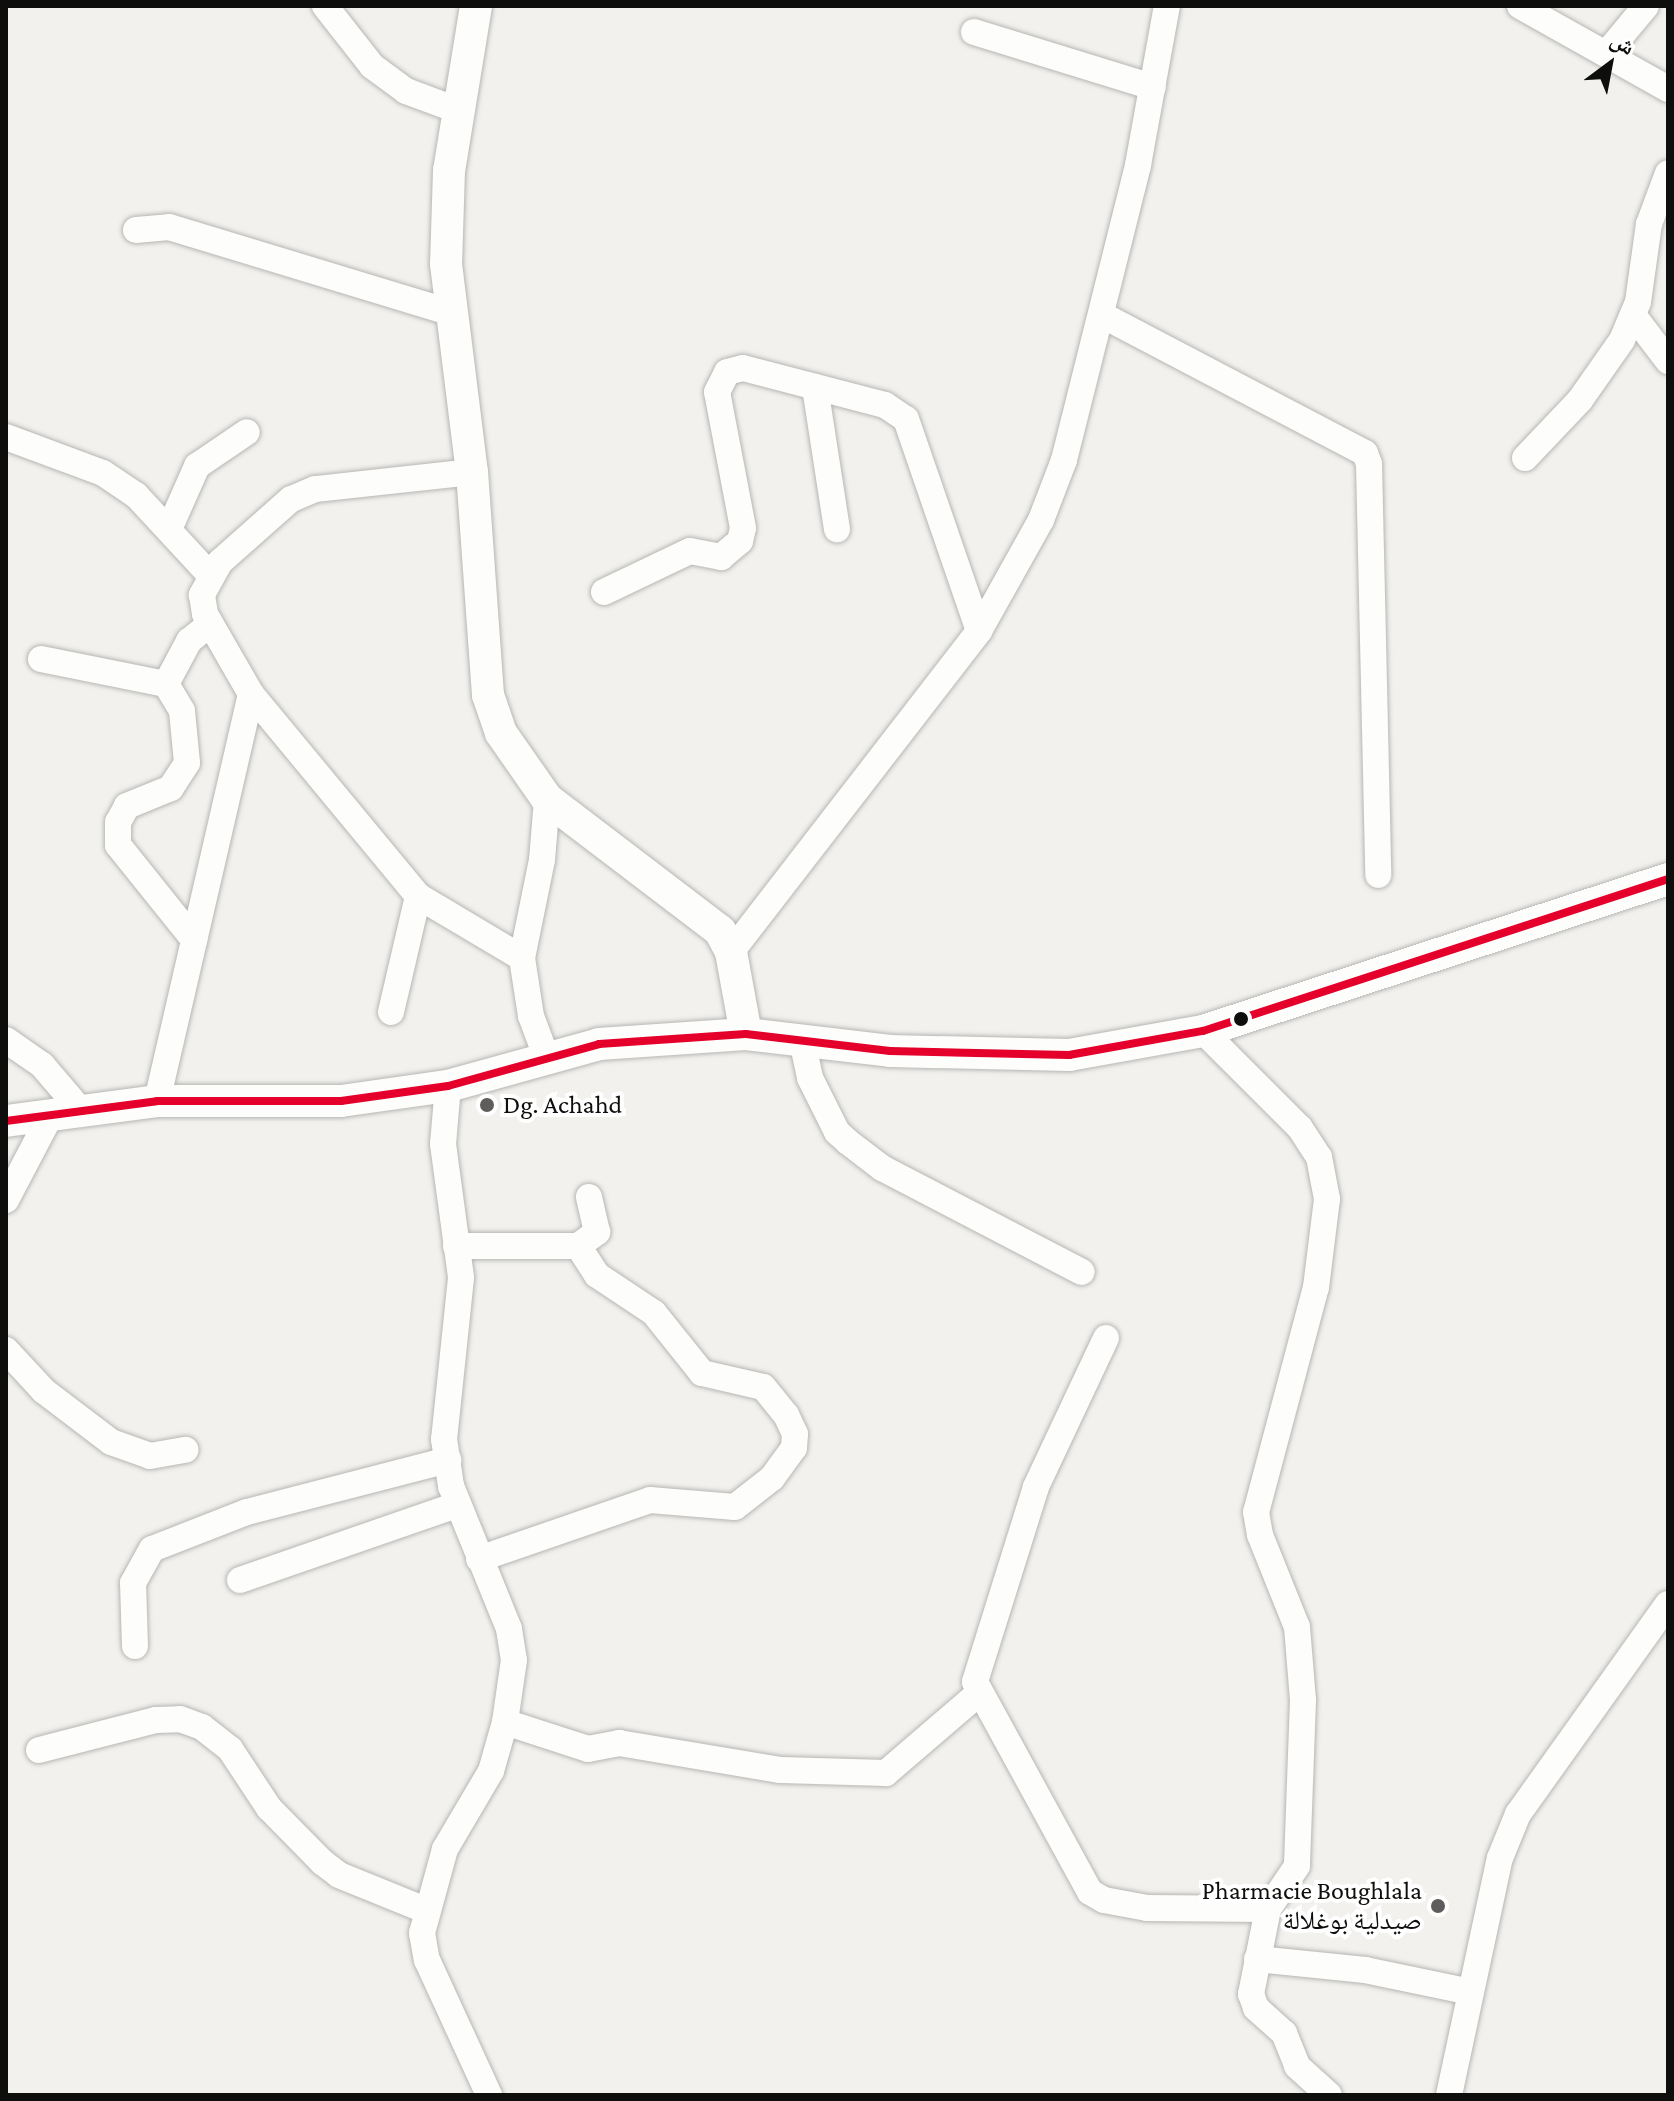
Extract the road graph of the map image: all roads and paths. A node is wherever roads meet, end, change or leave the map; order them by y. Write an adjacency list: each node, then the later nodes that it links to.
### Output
1 (325, 6): 10 (street)
2 (476, 6): 10 (street)
3 (1167, 6): 8 (street)
4 (1520, 6): 7 (street)
5 (1646, 6): 7 (street)
6 (974, 32): 8 (street)
7 (1606, 54): 9 (street)
8 (1153, 87): 14 (street)
9 (1668, 89)
10 (457, 110): 13 (street)
11 (1668, 173): 15 (street)
12 (136, 230): 13 (street)
13 (452, 313): 21 (street)
14 (1102, 315): 27 (street); 32 (street)
15 (1633, 315): 16 (street); 20 (street)
16 (1668, 361)
17 (815, 387): 23 (street); 25 (street); 27 (street)
18 (247, 432): 22 (street)
19 (6, 437): 22 (street)
20 (1525, 458)
21 (472, 472): 24 (street); 31 (street)
22 (170, 527): 24 (street)
23 (837, 529)
24 (211, 576): 26 (street)
25 (604, 592)
26 (210, 624): 29 (street); 30 (street)
27 (979, 631): 36 (street)
28 (41, 659): 29 (street)
29 (166, 684): 35 (street)
30 (251, 694): 34 (street); 35 (street)
31 (547, 799): 36 (street); 37 (street)
32 (1378, 875)
33 (1668, 879): 39 (street)
34 (418, 896): 37 (street); 38 (street)
35 (194, 940): 45 (street)
36 (731, 952): 40 (street)
37 (522, 958): 43 (street)
38 (391, 1012)
39 (1203, 1031): 42 (street); 66 (street)
40 (746, 1034): 42 (street); 43 (street)
41 (6, 1040): 46 (street)
42 (802, 1040): 53 (street)
43 (546, 1056): 44 (street)
44 (448, 1086): 45 (street); 51 (street)
45 (157, 1101): 46 (street)
46 (83, 1113): 47 (street)
47 (49, 1118): 48 (street); 50 (street)
48 (6, 1121)
49 (589, 1197): 52 (street)
50 (6, 1200)
51 (456, 1246): 52 (street); 57 (street)
52 (578, 1246): 59 (street)
53 (1082, 1272)
54 (1106, 1338): 63 (street)
55 (6, 1350): 56 (street)
56 (185, 1450)
57 (448, 1460): 58 (street); 62 (street)
58 (457, 1505): 59 (street); 60 (street)
59 (479, 1559): 64 (street)
60 (240, 1580)
61 (1668, 1604): 69 (street)
62 (135, 1646)
63 (979, 1693): 64 (street); 66 (street)
64 (505, 1722): 67 (street)
65 (39, 1750): 67 (street)
66 (1268, 1909): 68 (street)
67 (425, 1910): 70 (street)
68 (1257, 1959): 69 (street); 71 (street)
69 (1471, 1992): 72 (street)
70 (489, 2095)
71 (1329, 2095)
72 (1449, 2095)

